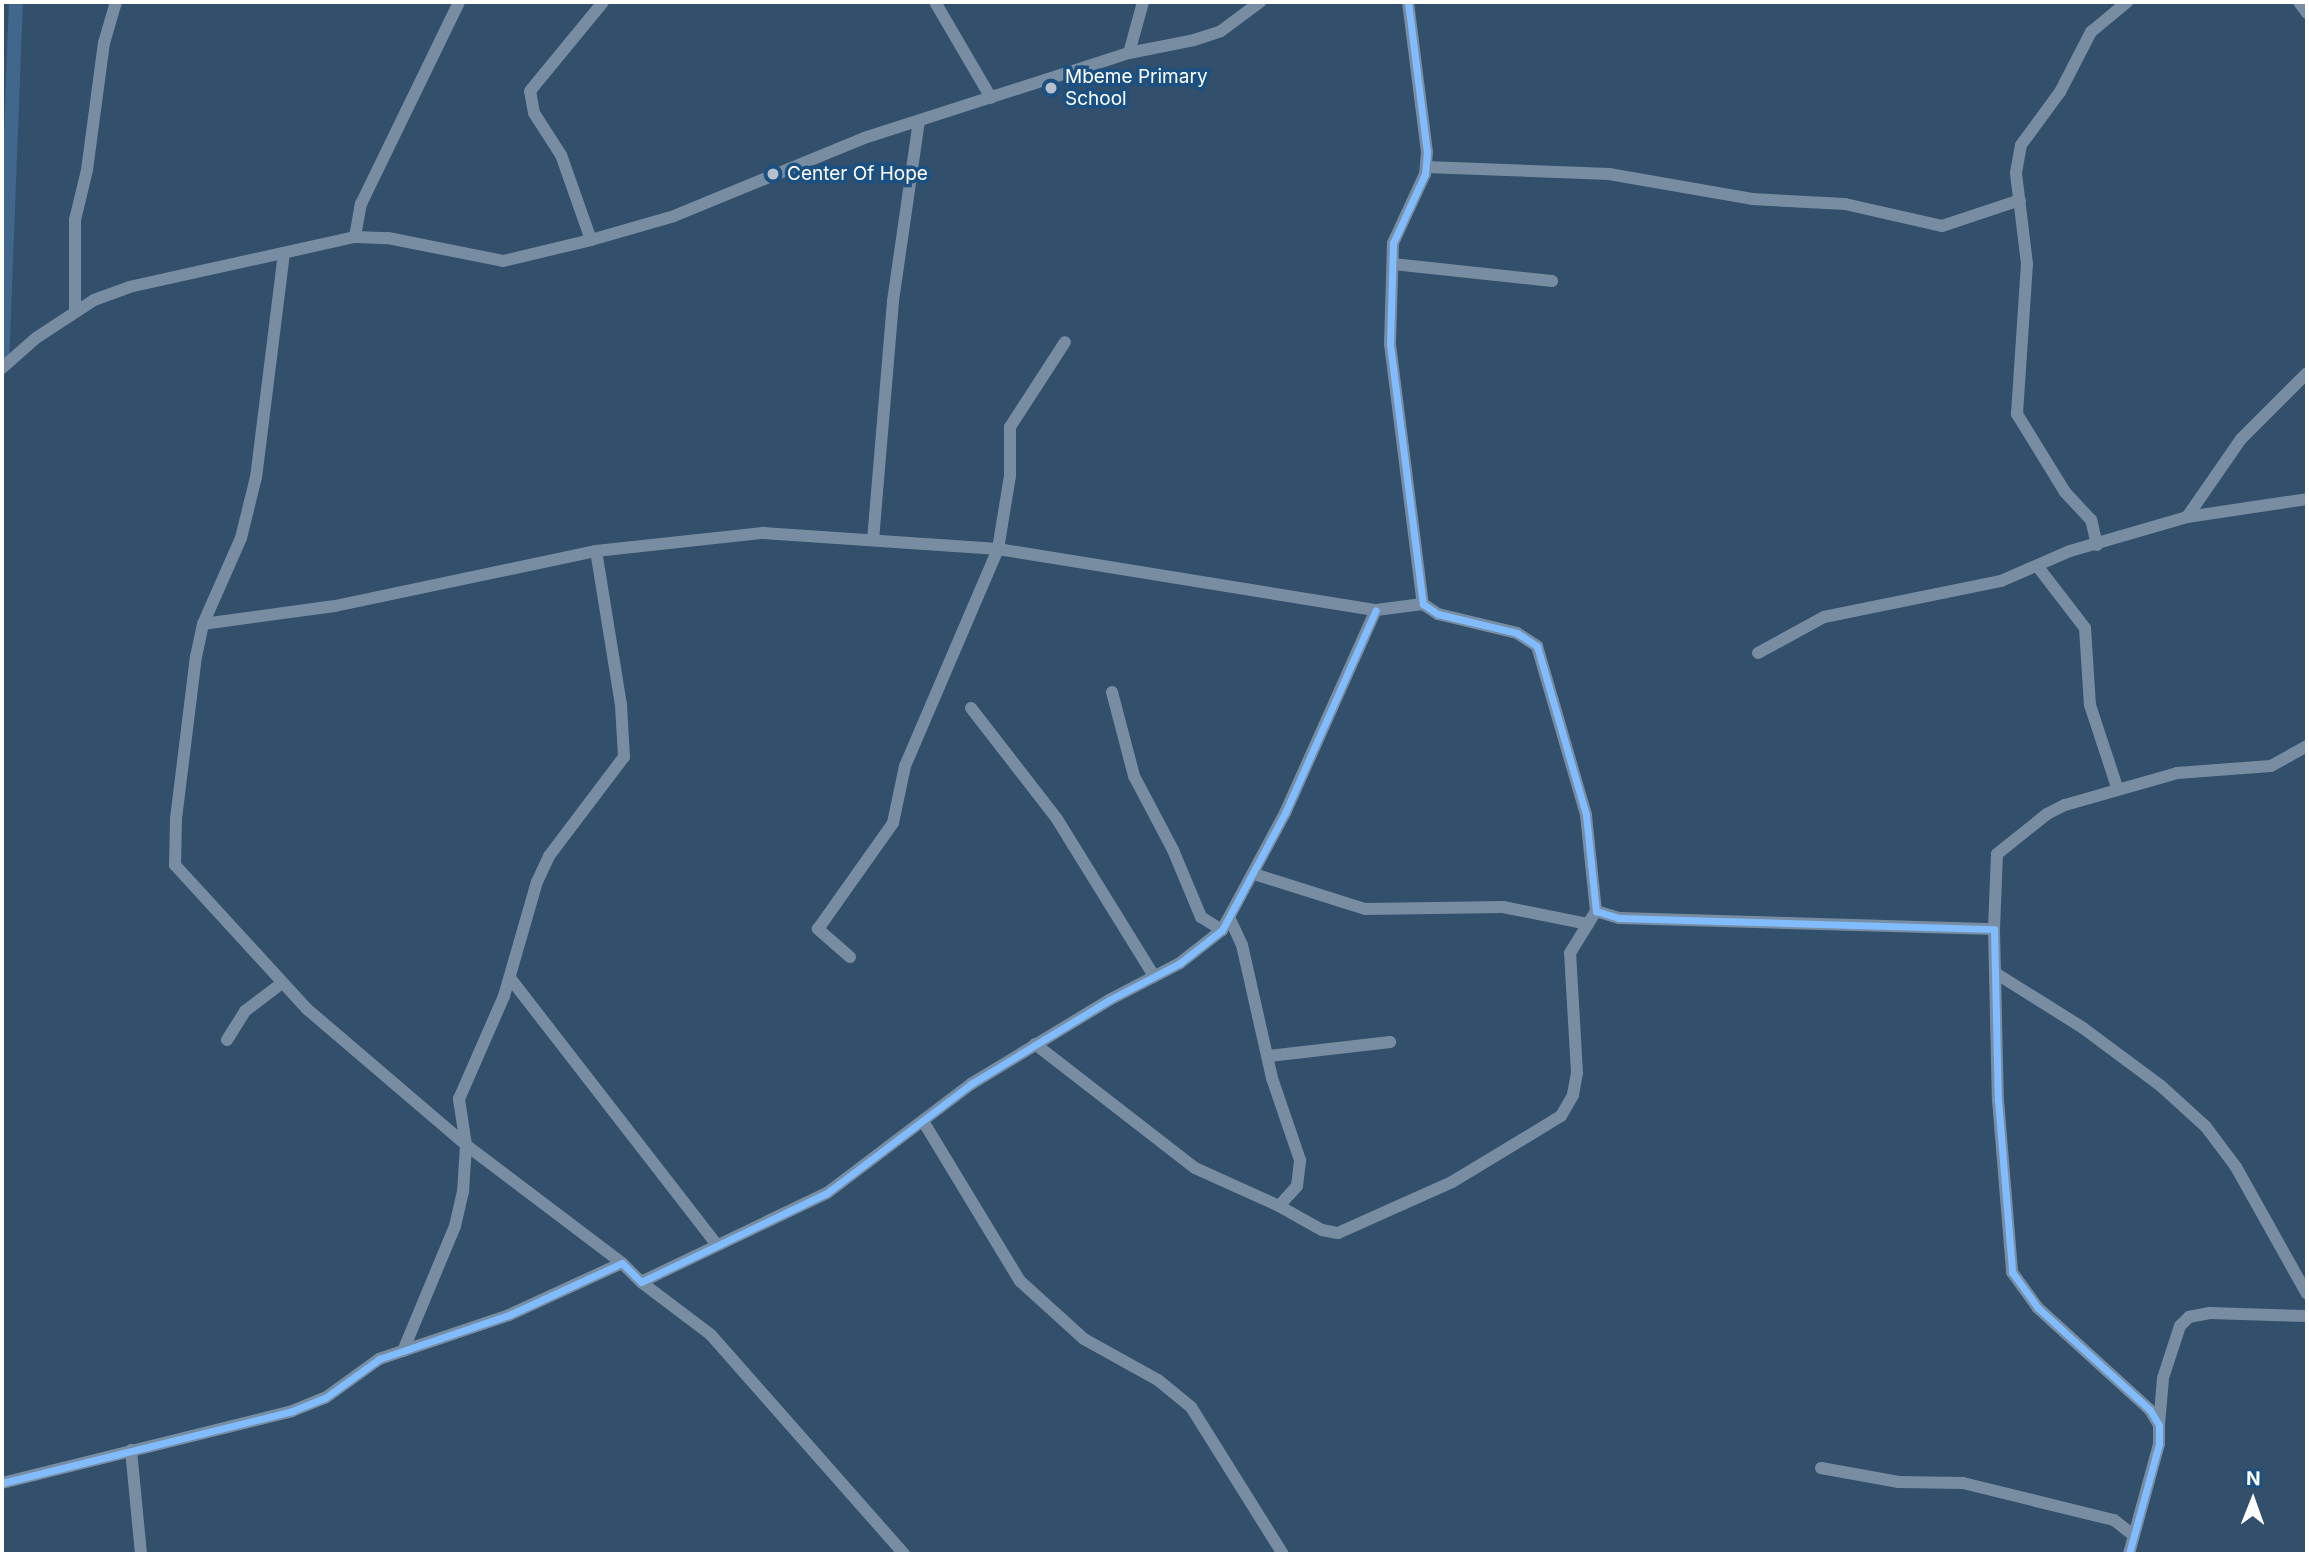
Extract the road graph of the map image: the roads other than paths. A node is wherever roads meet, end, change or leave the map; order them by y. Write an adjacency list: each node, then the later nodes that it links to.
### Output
1 (116, 2): 21 (street)
2 (459, 2): 16 (street)
3 (603, 2): 17 (street)
4 (935, 2): 12 (street)
5 (1143, 2): 11 (street)
6 (1260, 2): 11 (street)
7 (1408, 2): 14 (street)
8 (2127, 2): 15 (street)
9 (2299, 2): 10 (street)
10 (2307, 13)
11 (1129, 53): 12 (street)
12 (991, 98): 13 (street)
13 (919, 121): 17 (street); 27 (street)
14 (1426, 167): 15 (street); 19 (street)
15 (2020, 200): 28 (street)
16 (355, 237): 17 (street); 18 (street)
17 (591, 240)
18 (284, 253): 21 (street); 34 (street)
19 (1393, 264): 20 (street); 32 (street)
20 (1552, 281)
21 (75, 312): 23 (street)
22 (1065, 342): 29 (street)
23 (3, 367)
24 (2307, 373): 26 (street)
25 (2307, 499): 26 (street)
26 (2187, 517): 28 (street)
27 (873, 540): 29 (street); 30 (street)
28 (2096, 545): 31 (street)
29 (998, 549): 33 (street); 46 (street)
30 (596, 551): 34 (street); 49 (street)
31 (2038, 567): 35 (street); 39 (street)
32 (1423, 604): 33 (street); 41 (street)
33 (1376, 610): 40 (street)
34 (203, 624): 50 (street)
35 (1758, 653)
36 (1112, 692): 45 (street)
37 (971, 708): 48 (street)
38 (2307, 746): 39 (street)
39 (2118, 790): 44 (street)
40 (1254, 874): 42 (street); 43 (street)
41 (1596, 911): 43 (street); 44 (street)
42 (1230, 919): 45 (street); 54 (street)
43 (1588, 924): 57 (street)
44 (1994, 929): 47 (street)
45 (1222, 930): 48 (street)
46 (850, 957)
47 (1997, 974): 61 (street); 64 (street)
48 (1154, 976): 53 (street)
49 (510, 978): 56 (street); 58 (street)
50 (282, 983): 51 (street); 56 (street)
51 (227, 1040)
52 (1390, 1042): 54 (street)
53 (1035, 1044): 55 (street); 57 (street)
54 (1269, 1056): 57 (street)
55 (923, 1121): 58 (street); 71 (street)
56 (467, 1145): 59 (street); 63 (street)
57 (1279, 1206)
58 (718, 1245): 60 (street)
59 (622, 1263): 60 (street); 63 (street)
60 (641, 1282): 70 (street)
61 (2307, 1294)
62 (2307, 1316): 64 (street)
63 (403, 1351): 65 (street)
64 (2159, 1425): 68 (street)
65 (131, 1450): 67 (street); 69 (street)
66 (1821, 1468): 68 (street)
67 (2, 1483)
68 (2132, 1534): 72 (street)
69 (141, 1554)
70 (904, 1554)
71 (1283, 1554)
72 (2129, 1554)

